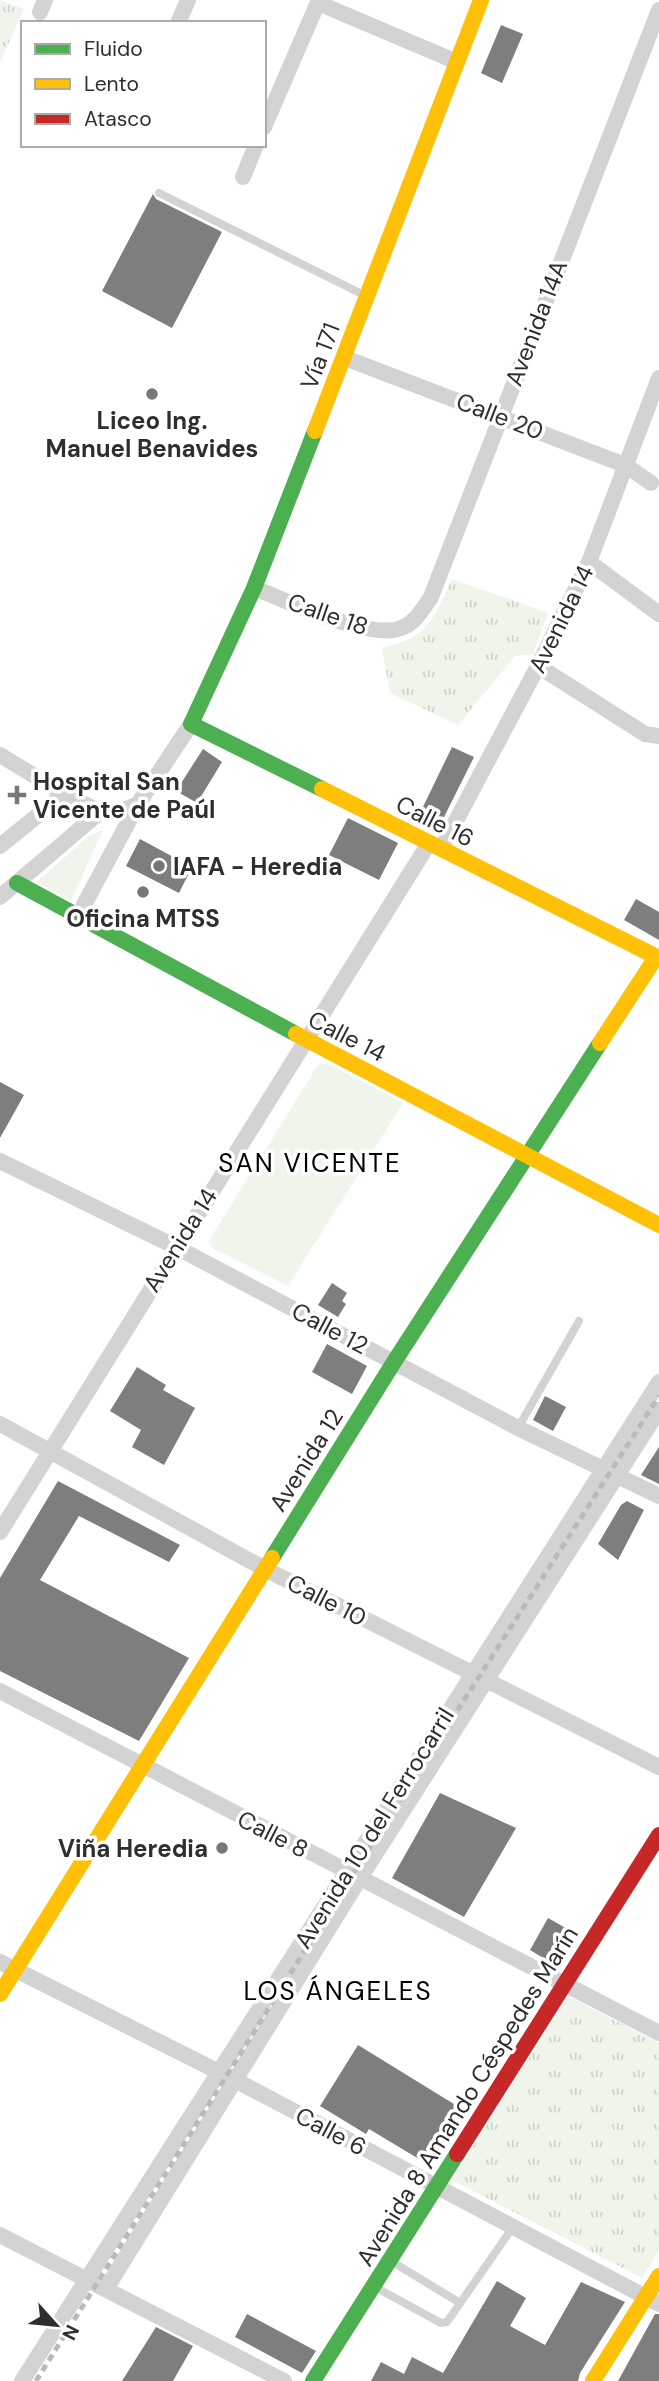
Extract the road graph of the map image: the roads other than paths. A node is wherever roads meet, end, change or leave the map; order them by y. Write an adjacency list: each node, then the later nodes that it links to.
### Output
1 (188, 0): 5 (street)
2 (481, 0): 6 (street, Vía 171)
3 (318, 1): 6 (street); 7 (street)
4 (659, 10): 14 (street, Avenida 14A)
5 (179, 21)
6 (457, 62): 11 (street, Vía 171)
7 (266, 122)
8 (255, 147): 9 (street)
9 (243, 177)
10 (159, 193): 11 (lane)
11 (367, 297): 12 (street, Vía 171)
12 (345, 358): 14 (street, Calle 20); 18 (street, Vía 171)
13 (659, 378): 15 (street, Avenida 14)
14 (500, 416): 15 (street, Calle 20); 20 (street, Avenida 14A)
15 (625, 465): 16 (street, Calle 20); 17 (street, Avenida 14)
16 (651, 483)
17 (589, 562): 19 (street); 21 (street, Avenida 14)
18 (254, 588): 20 (street, Calle 18); 22 (street, Vía 171)
19 (659, 614)
20 (402, 628)
21 (538, 666): 23 (street); 29 (street, Avenida 14)
22 (191, 724): 26 (street); 29 (street, Calle 16)
23 (658, 736)
24 (0, 755): 25 (street)
25 (64, 794): 27 (street); 28 (street)
26 (138, 804): 27 (street); 32 (street)
27 (100, 813): 30 (street)
28 (0, 846)
29 (435, 846): 33 (street, Calle 16); 34 (street, Avenida 14)
30 (17, 883): 31 (street); 32 (street, Calle 14)
31 (0, 898)
32 (78, 916): 34 (street, Calle 14)
33 (658, 957): 35 (street, Avenida 12)
34 (306, 1040): 35 (street, Calle 14); 38 (street, Avenida 14)
35 (528, 1154): 37 (street, Calle 14); 40 (street, Avenida 12)
36 (0, 1161): 38 (street, Calle 12)
37 (659, 1225)
38 (176, 1247): 40 (street, Calle 12); 45 (street, Avenida 14)
39 (579, 1321): 44 (lane)
40 (394, 1362): 44 (street, Calle 12); 49 (street, Avenida 12)
41 (659, 1382): 46 (street, Avenida 10 del Ferrocarril)
42 (659, 1410): 46 (street, Avenida 10 del Ferrocarril)
43 (0, 1424): 45 (street, Calle 10)
44 (518, 1428): 46 (street, Calle 12)
45 (50, 1453): 48 (street, Avenida 14); 49 (street, Calle 10)
46 (611, 1472): 47 (street, Calle 12); 50 (street, Avenida 10 del Ferrocarril)
47 (659, 1496)
48 (0, 1532)
49 (265, 1569): 50 (street, Calle 10); 52 (street, Avenida 12)
50 (480, 1676): 53 (street, Calle 10); 55 (street, Avenida 10 del Ferrocarril)
51 (0, 1691): 52 (street, Calle 8)
52 (143, 1766): 55 (street, Calle 8); 57 (street, Avenida 12)
53 (659, 1767)
54 (659, 1835): 58 (street, Avenida 8 Amando Céspedes Marín)
55 (353, 1875): 58 (street, Calle 8); 61 (street, Avenida 10 del Ferrocarril); 62 (street, Avenida 10 del Ferrocarril)
56 (0, 1962): 57 (street, Calle 6)
57 (15, 1970): 59 (street, Avenida 12); 61 (street, Calle 6)
58 (564, 1984): 60 (street, Calle 8); 63 (street, Avenida 8 Amando Céspedes Marín)
59 (0, 1994)
60 (659, 2033)
61 (219, 2072): 62 (street, Calle 6); 68 (street, Avenida 10 del Ferrocarril)
62 (235, 2080): 63 (street, Calle 6); 70 (street, Avenida 10 del Ferrocarril)
63 (436, 2187): 64 (street, Calle 6); 66 (street, Avenida 8 Amando Céspedes Marín)
64 (513, 2228): 71 (street, Calle 6); 72 (lane)
65 (0, 2235): 68 (street)
66 (390, 2261): 69 (street, Avenida 8 Amando Céspedes Marín); 72 (lane)
67 (659, 2276): 71 (street)
68 (88, 2280): 70 (street); 73 (street, Avenida 10 del Ferrocarril)
69 (373, 2287): 72 (lane); 75 (street, Avenida 8 Amando Céspedes Marín)
70 (106, 2289): 74 (street)
71 (652, 2301): 76 (street)
72 (460, 2303)
73 (22, 2381)
74 (284, 2381)
75 (313, 2381)
76 (593, 2381)

